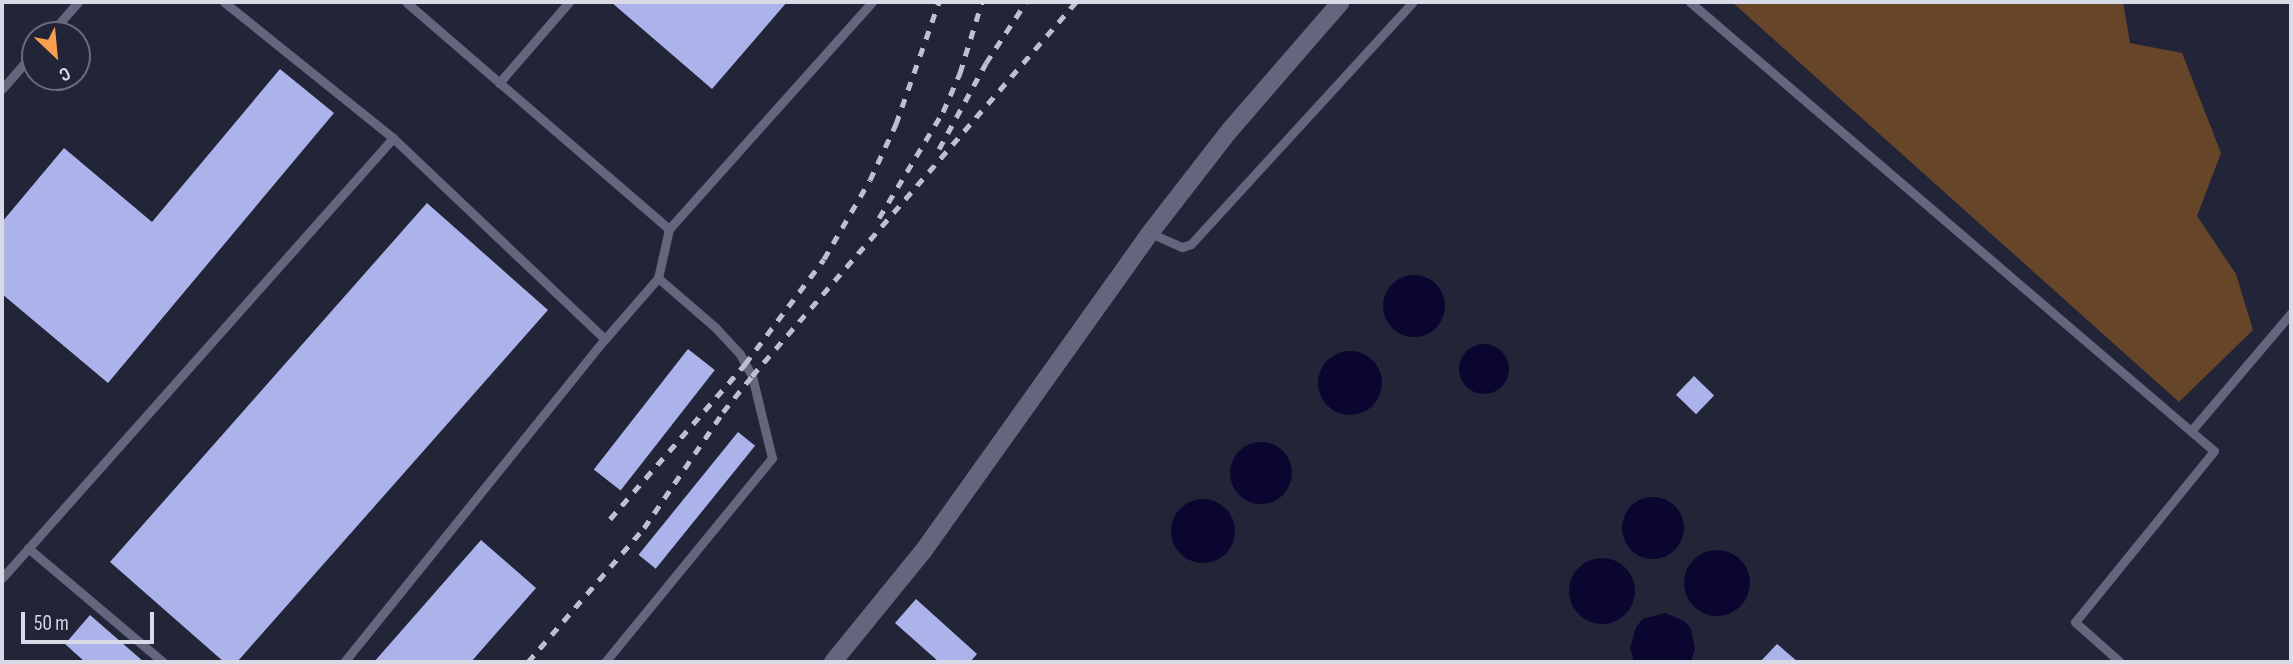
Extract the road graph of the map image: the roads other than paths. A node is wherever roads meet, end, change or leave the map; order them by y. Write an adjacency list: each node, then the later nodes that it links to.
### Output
1 (78, 2): 9 (lane)
2 (223, 2): 13 (lane)
3 (406, 2): 11 (lane)
4 (569, 2): 11 (lane)
5 (872, 2): 14 (lane)
6 (1341, 2): 15 (street)
7 (1413, 2): 15 (lane)
8 (1690, 2): 19 (lane)
9 (61, 21)
10 (21, 67): 12 (lane)
11 (499, 83): 14 (lane)
12 (2, 89)
13 (393, 138): 18 (lane); 20 (lane)
14 (669, 229): 16 (lane)
15 (1150, 233): 25 (street)
16 (658, 278): 18 (lane); 24 (lane)
17 (2291, 313): 19 (lane)
18 (605, 339): 23 (lane)
19 (2191, 431): 26 (lane)
20 (28, 548): 21 (lane); 22 (lane)
21 (2, 578)
22 (163, 662)
23 (344, 662)
24 (605, 662)
25 (833, 662)
26 (2120, 662)

